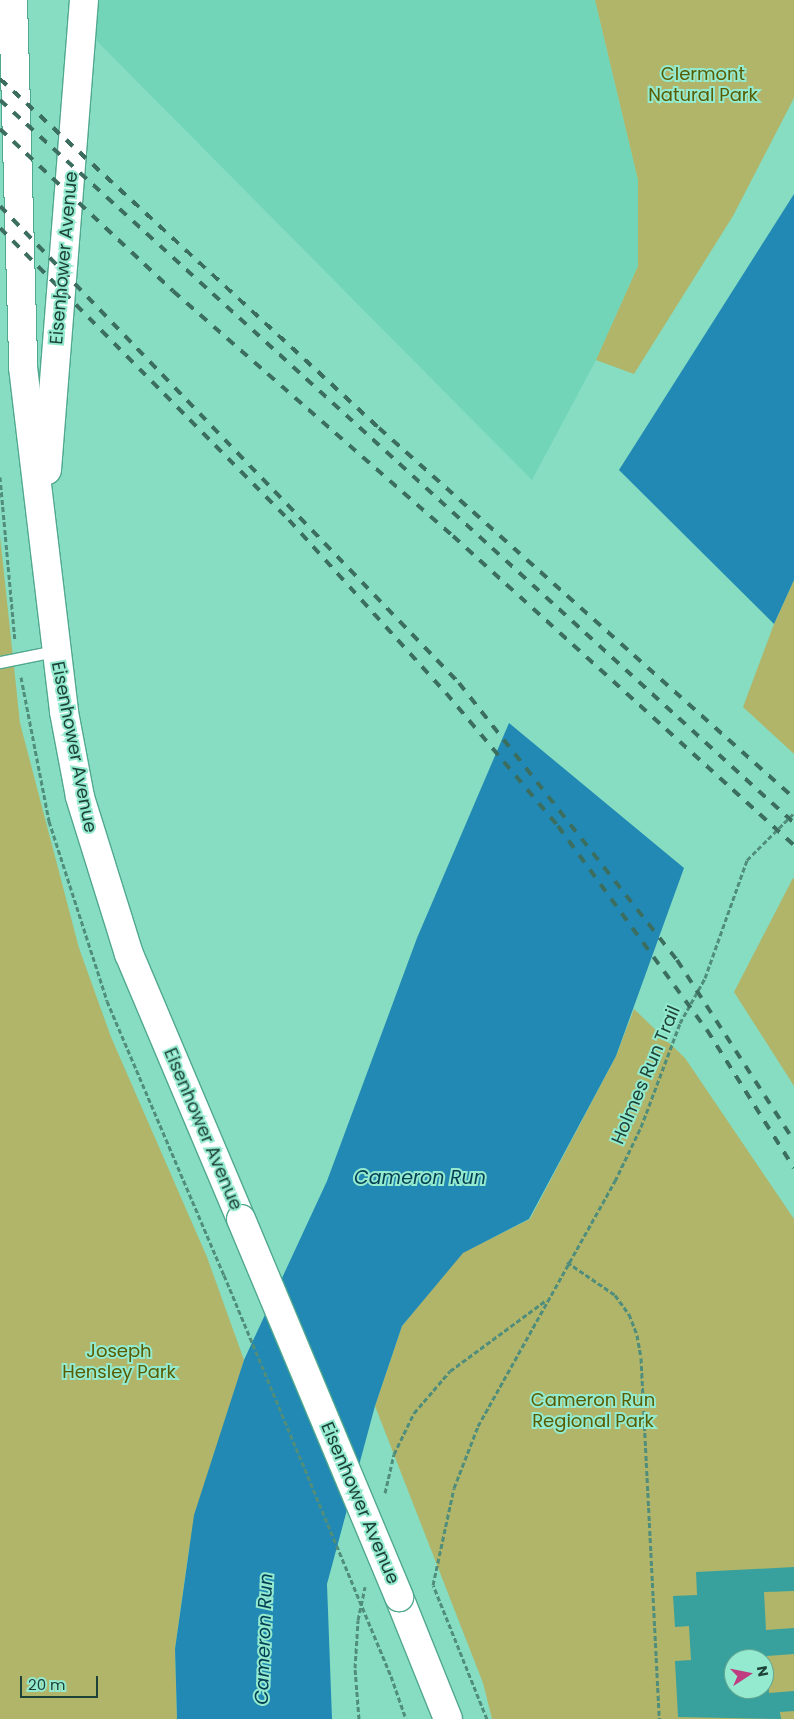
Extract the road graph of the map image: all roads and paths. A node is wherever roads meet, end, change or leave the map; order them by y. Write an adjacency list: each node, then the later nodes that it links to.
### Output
1 (13, 0): 3 (main road, Eisenhower Avenue)
2 (84, 0): 3 (main road, Eisenhower Avenue)
3 (41, 516): 4 (main road, Eisenhower Avenue)
4 (55, 651): 5 (lane); 14 (main road, Eisenhower Avenue, bridge)
5 (0, 662)
6 (794, 813): 7 (path, Holmes Run Trail)
7 (567, 1262): 9 (path, Holmes Run Trail); 16 (path)
8 (224, 1275): 13 (path, bridge)
9 (548, 1299): 10 (path); 15 (path, Holmes Run Trail)
10 (383, 1503)
11 (367, 1581): 12 (path)
12 (359, 1719)
13 (406, 1719)
14 (448, 1719)
15 (486, 1719)
16 (659, 1719)

